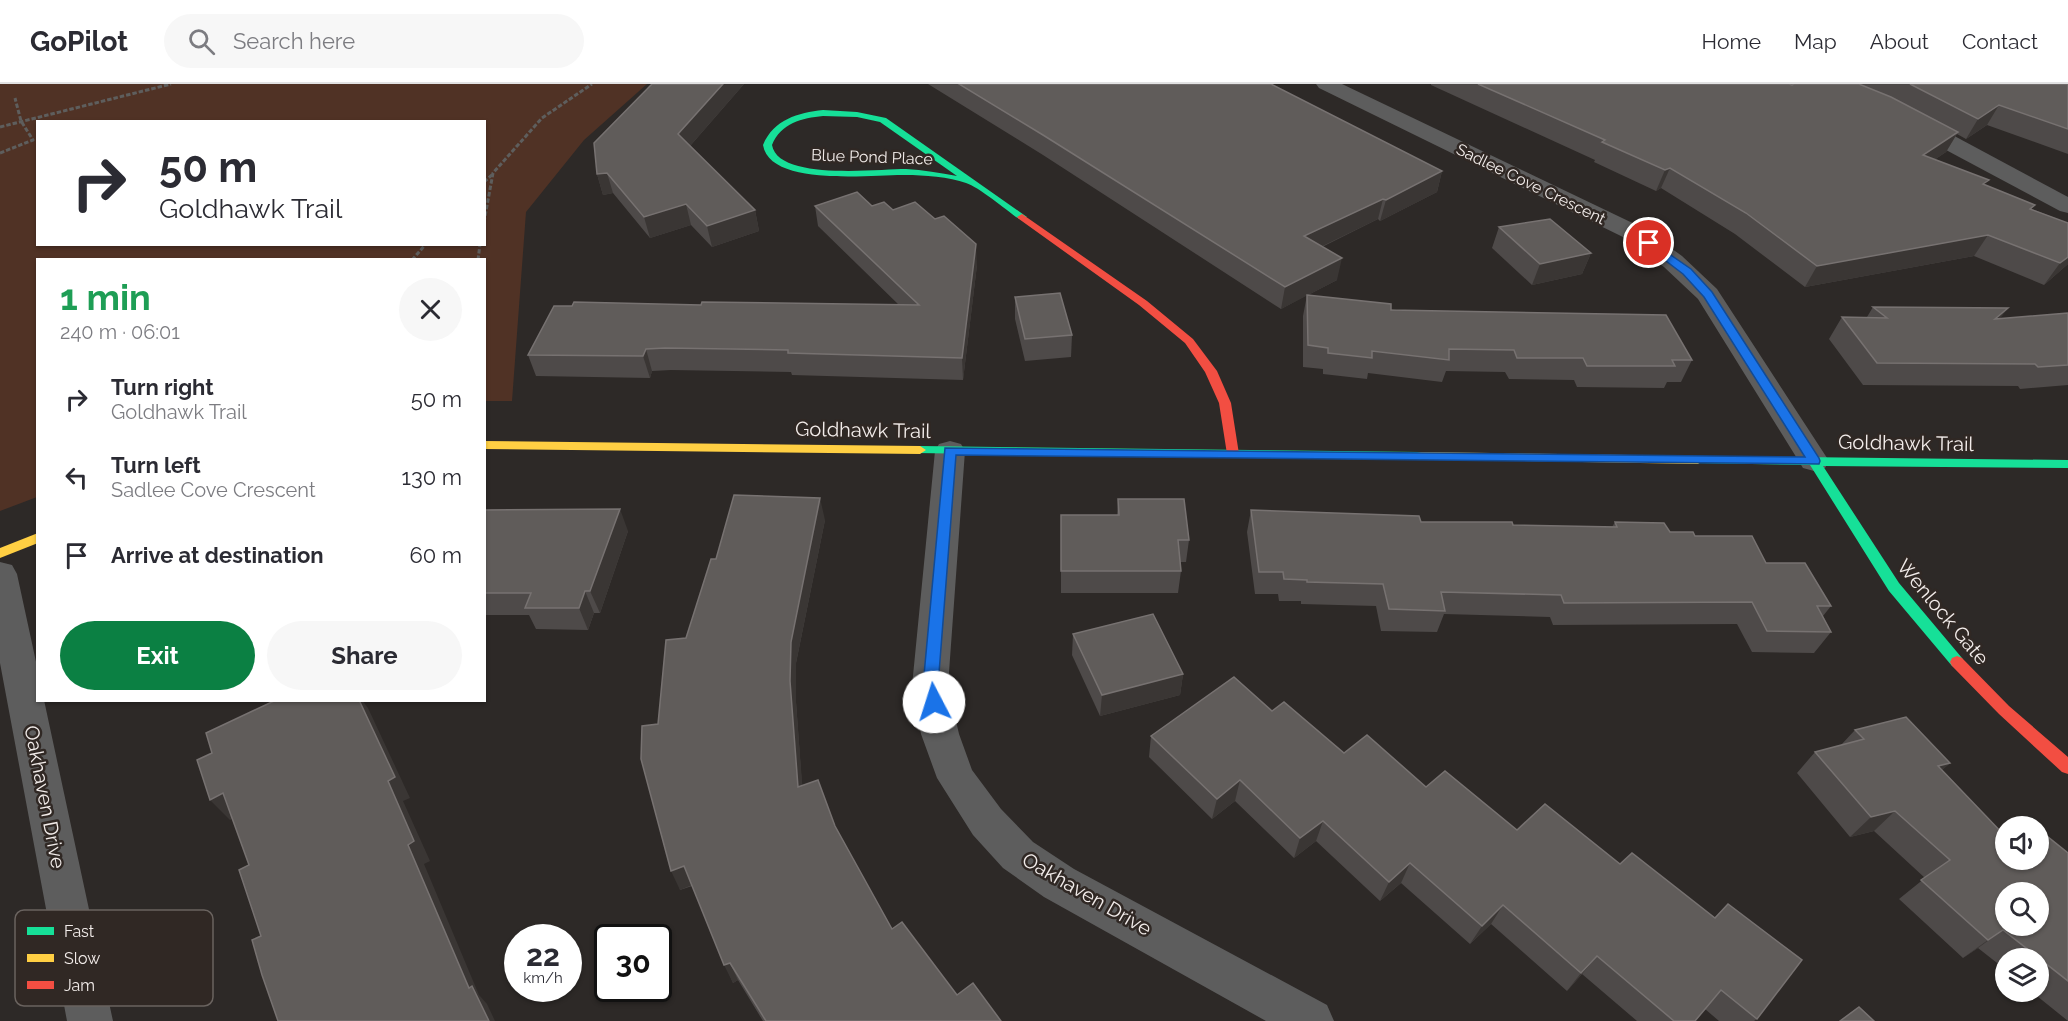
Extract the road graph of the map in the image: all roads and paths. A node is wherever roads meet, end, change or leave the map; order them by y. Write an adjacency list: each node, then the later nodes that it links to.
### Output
1 (171, 84): 6 (path)
2 (592, 84): 9 (path)
3 (1326, 84): 19 (street, Sadlee Cove Crescent)
4 (15, 98): 6 (path)
5 (1889, 110): 12 (street)
6 (21, 122): 7 (path); 8 (path)
7 (0, 127)
8 (0, 153)
9 (493, 173): 10 (path); 13 (path)
10 (486, 180)
11 (968, 180): 11 (street, Blue Pond Place); 18 (street, Blue Pond Place)
12 (2068, 206)
13 (486, 211)
14 (424, 246): 15 (path)
15 (414, 258)
16 (486, 445): 17 (street, Goldhawk Trail)
17 (950, 451): 18 (street, Goldhawk Trail); 28 (street, Oakhaven Drive)
18 (1233, 454): 19 (street, Goldhawk Trail)
19 (1814, 461): 20 (street, Goldhawk Trail); 24 (street, Wenlock Gate)
20 (2068, 464)
21 (36, 539): 22 (street)
22 (0, 553)
23 (0, 574): 25 (street, Oakhaven Drive)
24 (2068, 767)
25 (68, 910)
26 (87, 1006): 27 (street, Oakhaven Drive)
27 (90, 1021)
28 (1311, 1021)

